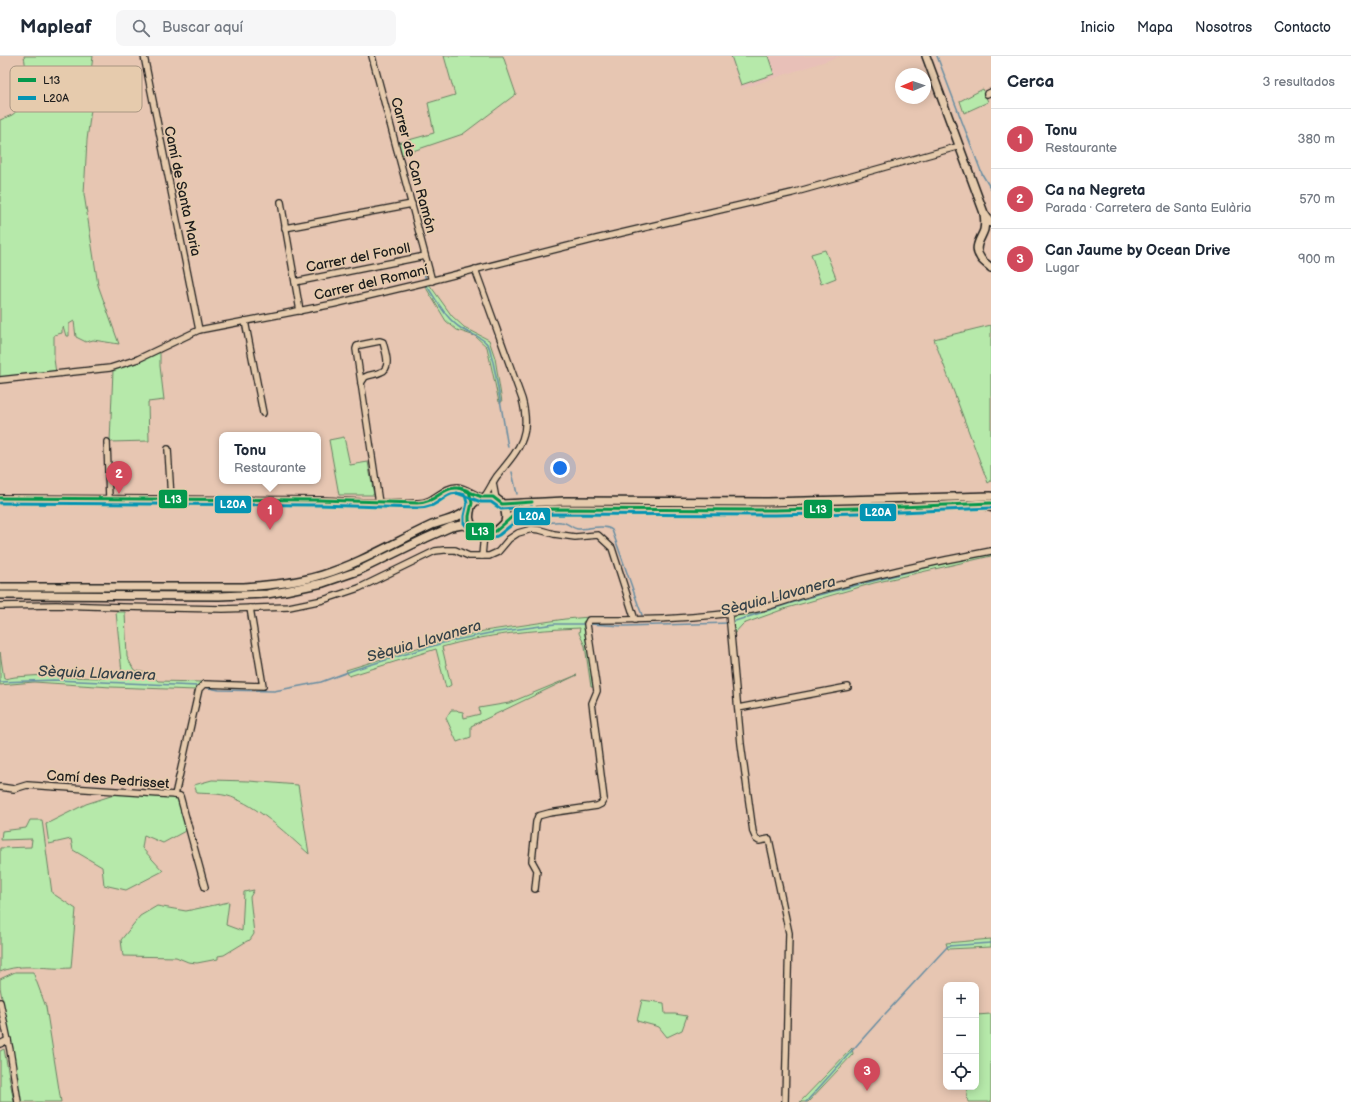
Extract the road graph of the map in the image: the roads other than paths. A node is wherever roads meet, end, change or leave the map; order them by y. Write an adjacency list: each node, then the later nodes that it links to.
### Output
1 (144, 56): 19 (street, Camí de Santa Maria)
2 (372, 56): 6 (street, Carrer de Can Ramón)
3 (926, 56): 4 (main road)
4 (960, 146): 7 (main road); 14 (street, Carrer del Romaní)
5 (281, 202): 9 (street)
6 (412, 204): 9 (street); 12 (street, Carrer de Can Ramón)
7 (984, 213): 8 (main road); 11 (main road)
8 (991, 223)
9 (285, 228): 16 (street)
10 (991, 230): 11 (main road)
11 (982, 235): 13 (main road)
12 (425, 256): 15 (street, Carrer de Can Ramón); 16 (street, Carrer del Fonoll)
13 (990, 266)
14 (475, 269): 15 (street, Carrer del Romaní); 25 (street)
15 (432, 281): 17 (street, Carrer del Romaní)
16 (295, 282): 17 (street)
17 (300, 311): 18 (street, Carrer del Romaní)
18 (245, 321): 19 (street, Carrer del Romaní); 22 (street)
19 (200, 330): 20 (street, Carrer del Romaní)
20 (0, 380)
21 (361, 383): 21 (street); 36 (street)
22 (263, 413)
23 (108, 442): 31 (street)
24 (168, 449): 32 (street)
25 (493, 483): 29 (street); 33 (street)
26 (991, 490): 34 (main road)
27 (469, 492): 29 (street); 36 (street); 38 (street)
28 (991, 496): 34 (main road)
29 (483, 497): 33 (main road); 38 (main road)
30 (0, 498): 31 (street)
31 (109, 499): 32 (street)
32 (171, 499): 36 (street)
33 (496, 499): 37 (main road)
34 (977, 500): 35 (main road); 37 (main road); 39 (highway); 40 (main road)
35 (991, 502)
36 (379, 503)
37 (502, 504): 40 (main road)
38 (471, 506): 41 (main road); 45 (main road)
39 (991, 507)
40 (505, 522): 42 (main road)
41 (474, 528): 42 (main road); 46 (main road)
42 (484, 534): 44 (street)
43 (991, 551): 49 (street)
44 (482, 556): 48 (street); 50 (street)
45 (0, 587)
46 (0, 595)
47 (0, 606): 48 (street)
48 (250, 608): 54 (street, Camí des Pedrisset)
49 (729, 613): 50 (street); 52 (street)
50 (635, 620): 56 (street)
51 (848, 687): 52 (street)
52 (738, 708): 61 (street)
53 (0, 787): 54 (street, Camí des Pedrisset)
54 (176, 795): 55 (street)
55 (204, 887)
56 (536, 889)
57 (0, 1002): 58 (street)
58 (8, 1040): 59 (street); 60 (street)
59 (0, 1044)
60 (18, 1102)
61 (785, 1102)

